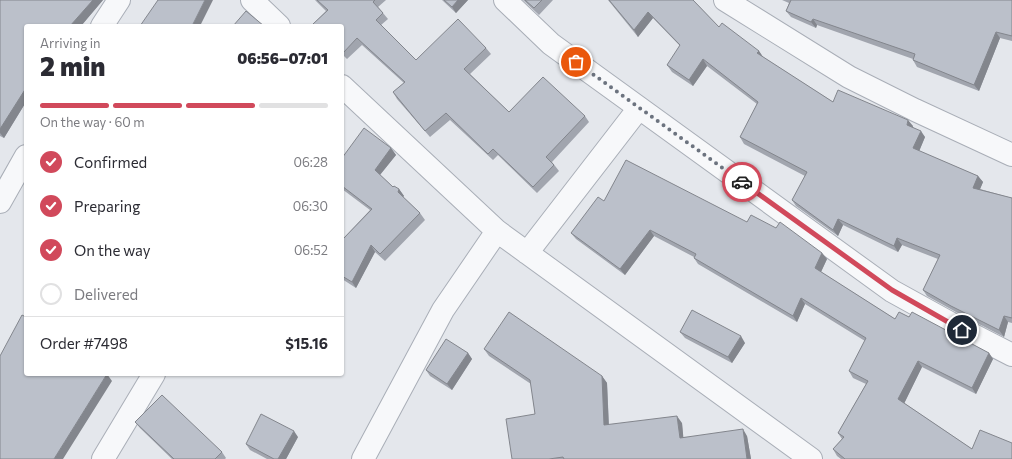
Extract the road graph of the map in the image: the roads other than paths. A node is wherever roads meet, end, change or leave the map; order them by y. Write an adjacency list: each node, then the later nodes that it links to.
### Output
1 (119, 0): 5 (street)
2 (252, 0): 6 (street)
3 (505, 0): 8 (street)
4 (725, 0): 9 (street)
5 (103, 24)
6 (277, 24)
7 (344, 88): 12 (street)
8 (639, 108): 13 (street); 14 (street)
9 (1012, 155)
10 (24, 160): 11 (street)
11 (0, 202)
12 (497, 231): 13 (street); 17 (street)
13 (527, 253): 18 (street)
14 (1012, 355)
15 (153, 376): 16 (street)
16 (103, 459)
17 (363, 459)
18 (811, 459)

